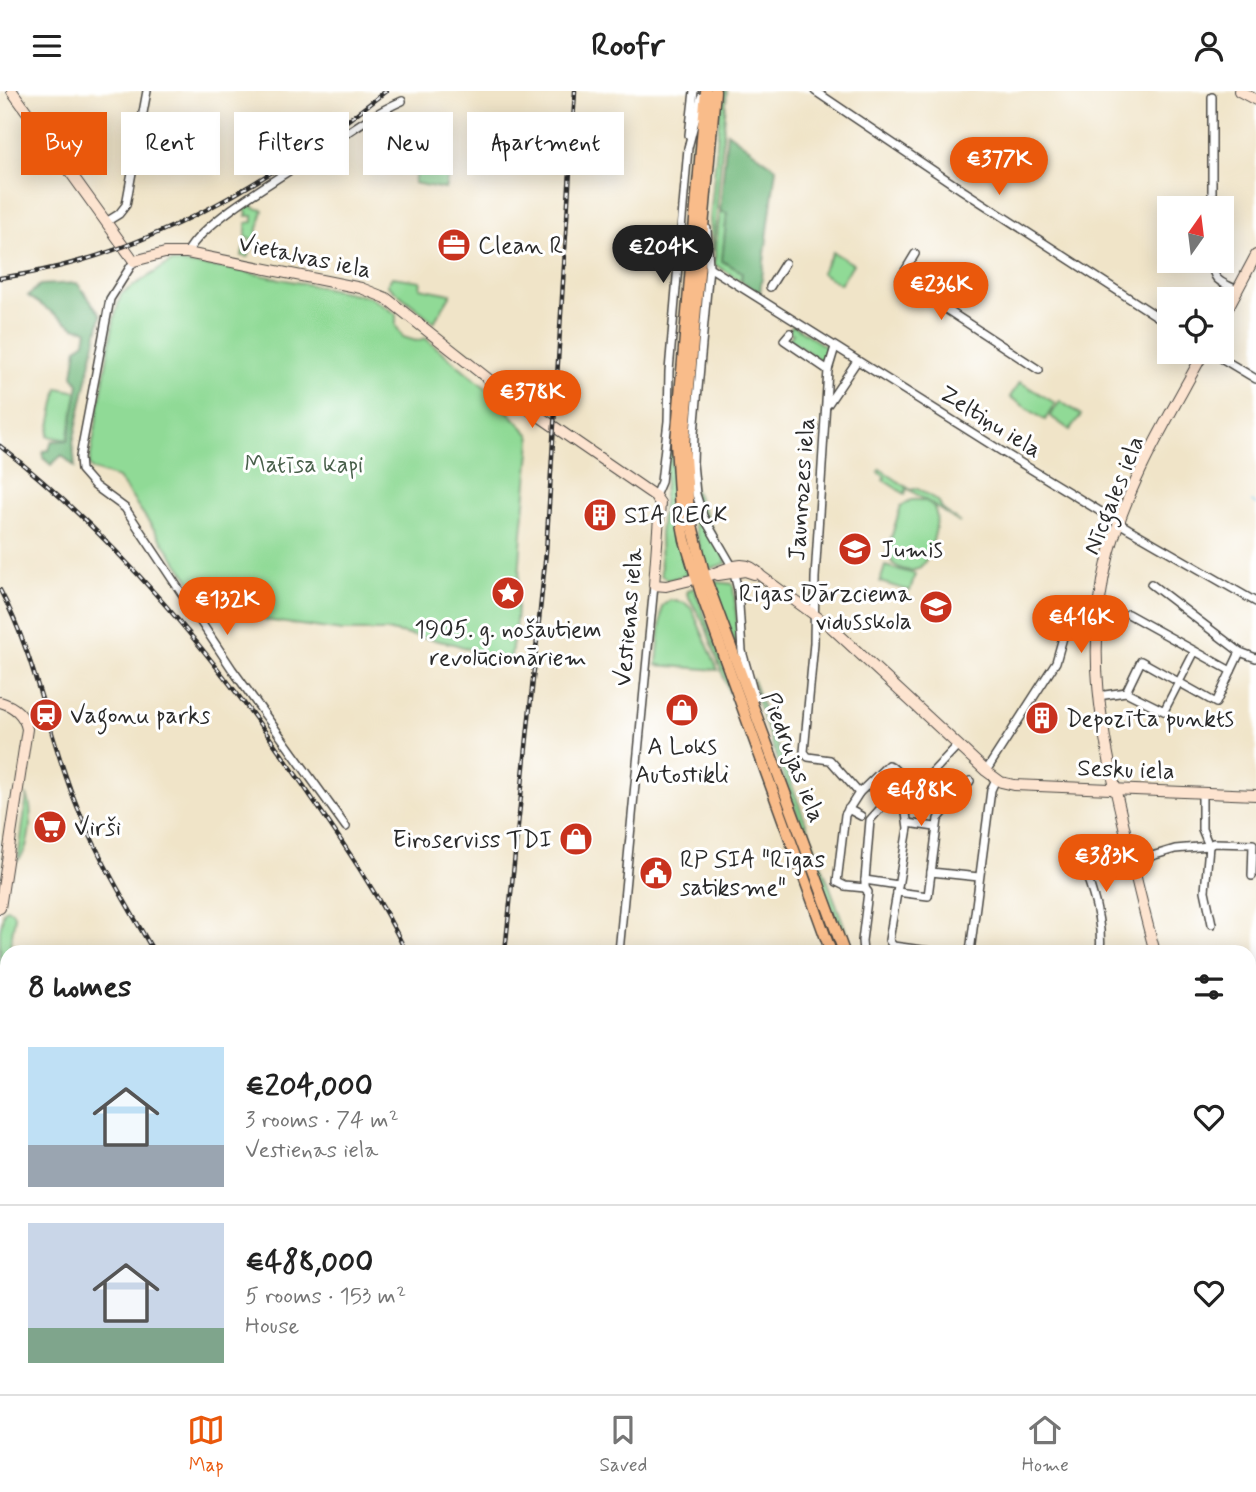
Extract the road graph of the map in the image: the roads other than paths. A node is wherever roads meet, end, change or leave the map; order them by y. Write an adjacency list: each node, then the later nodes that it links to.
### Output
1 (12, 91): 13 (street)
2 (148, 91): 13 (street)
3 (694, 91): 10 (street, Vestienas iela)
4 (815, 91): 25 (street)
5 (1239, 91): 8 (street)
6 (712, 92): 10 (street, Vestienas iela); 12 (main road); 26 (main road, Vestienas iela)
7 (1212, 97): 11 (street)
8 (1256, 100)
9 (402, 101): 14 (street)
10 (688, 148): 22 (street, Vestienas iela)
11 (1212, 196)
12 (705, 202): 19 (street); 39 (main road)
13 (106, 222): 17 (street)
14 (187, 253): 17 (street, Vietalvas iela); 36 (street, Vietalvas iela)
15 (915, 254): 33 (street)
16 (1256, 255): 23 (street)
17 (134, 261): 68 (street)
18 (785, 263): 21 (street)
19 (709, 267): 28 (street, Zeltiņu iela); 38 (street)
20 (1213, 273): 23 (street)
21 (770, 286)
22 (677, 290): 26 (street, Vestienas iela); 36 (street, Vestienas iela)
23 (1237, 290): 24 (street)
24 (1234, 296)
25 (1157, 316)
26 (685, 321): 39 (main road, Vestienas iela)
27 (790, 333): 32 (street)
28 (835, 347): 29 (street, Zeltiņu iela); 32 (street)
29 (857, 361): 35 (street, Jaunrozes iela); 37 (street, Zeltiņu iela)
30 (1198, 364): 37 (street, Nīcgales iela)
31 (1231, 364): 34 (street)
32 (828, 370): 35 (street)
33 (1039, 370)
34 (1256, 379)
35 (826, 406): 45 (street, Jaunrozes iela)
36 (655, 496): 41 (street, Vestienas iela)
37 (1119, 523): 42 (street, Zeltiņu iela); 43 (street, Nīcgales iela)
38 (733, 570): 45 (street); 55 (street)
39 (697, 578): 41 (street); 55 (main road, Piedrujas iela); 81 (main road, Piedrujas iela)
40 (1151, 584): 47 (street)
41 (654, 585): 80 (street, Vestienas iela)
42 (1256, 602)
43 (1098, 611): 52 (street, Nīcgales iela); 56 (street)
44 (1128, 614): 46 (street)
45 (814, 615): 54 (street); 62 (street, Jaunrozes iela)
46 (1195, 651): 49 (street); 50 (street)
47 (1240, 652): 48 (street); 49 (street)
48 (1256, 658)
49 (1231, 671): 50 (street)
50 (1178, 683): 51 (street); 51 (street)
51 (1126, 692): 52 (street)
52 (1098, 696): 60 (street, Nīcgales iela)
53 (0, 702): 78 (street)
54 (958, 745): 56 (street); 63 (street)
55 (769, 749): 82 (main road, Piedrujas iela)
56 (986, 771): 57 (street)
57 (996, 779): 60 (street, Sesku iela); 75 (street)
58 (906, 780): 62 (street); 63 (street); 66 (street)
59 (970, 781): 69 (street)
60 (1115, 789): 61 (street, Sesku iela); 72 (street, Nīcgales iela)
61 (1202, 792): 64 (street, Sesku iela); 71 (street)
62 (859, 793): 65 (street)
63 (920, 793): 67 (street)
64 (1256, 795)
65 (848, 809): 66 (street); 76 (street)
66 (866, 818): 76 (street)
67 (908, 823): 69 (street); 77 (street)
68 (346, 827)
69 (935, 827): 73 (street)
70 (1075, 841): 86 (street)
71 (1209, 846): 72 (street); 74 (street); 79 (street)
72 (1132, 862): 87 (street, Nīcgales iela)
73 (931, 871): 75 (street); 77 (street)
74 (1252, 876)
75 (979, 877): 85 (street)
76 (865, 884): 77 (street); 83 (street)
77 (897, 888): 84 (street)
78 (0, 904)
79 (1212, 924)
80 (620, 945)
81 (828, 945)
82 (841, 945)
83 (862, 945)
84 (891, 945)
85 (971, 945)
86 (1101, 945)
87 (1152, 945)

